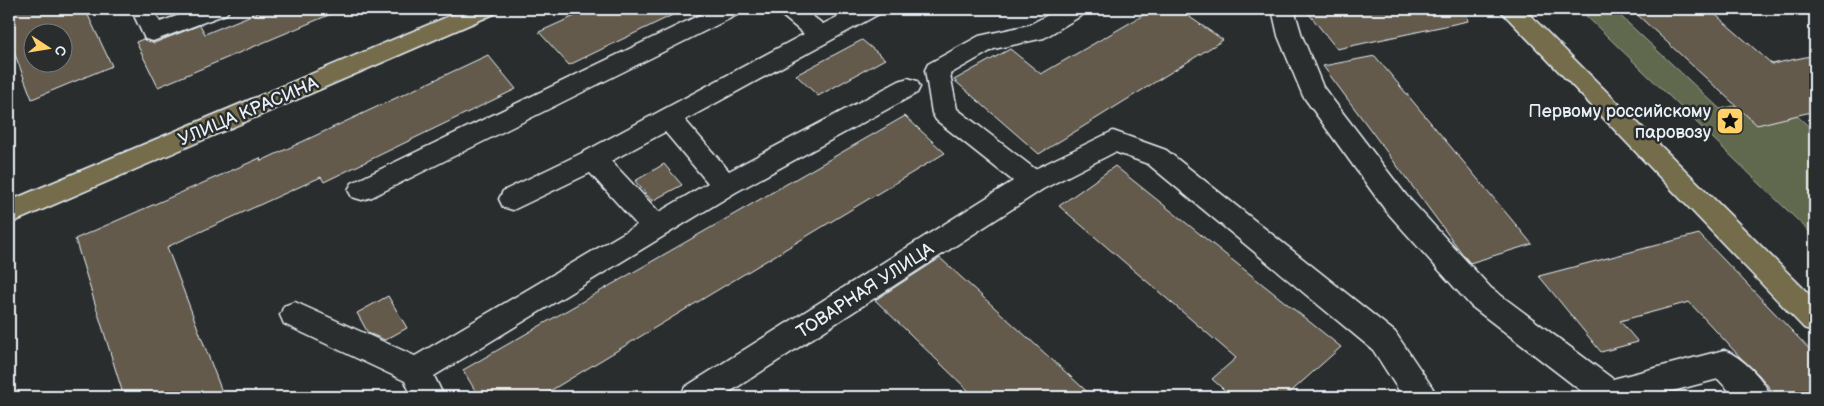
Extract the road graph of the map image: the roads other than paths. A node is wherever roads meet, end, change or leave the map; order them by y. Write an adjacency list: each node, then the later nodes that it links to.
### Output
1 (142, 9): 2 (lane)
2 (218, 9)
3 (731, 9): 16 (lane)
4 (788, 9): 10 (lane)
5 (870, 9): 10 (lane)
6 (1074, 9): 14 (lane)
7 (1283, 9): 25 (lane)
8 (1511, 9): 21 (main road)
9 (478, 10): 18 (main road, УЛИЦА КРАСИНА)
10 (821, 35): 12 (lane)
11 (908, 87): 15 (lane)
12 (668, 118): 13 (lane); 15 (lane)
13 (593, 159): 17 (lane); 19 (lane)
14 (1033, 182): 23 (lane, ТОВАРНАЯ УЛИЦА); 24 (lane, ТОВАРНАЯ УЛИЦА)
15 (726, 185): 19 (lane)
16 (362, 190)
17 (513, 199)
18 (9, 213)
19 (657, 228): 22 (lane)
20 (295, 315): 22 (lane)
21 (1815, 319)
22 (422, 384)
23 (696, 397)
24 (1421, 397)
25 (1755, 397)

